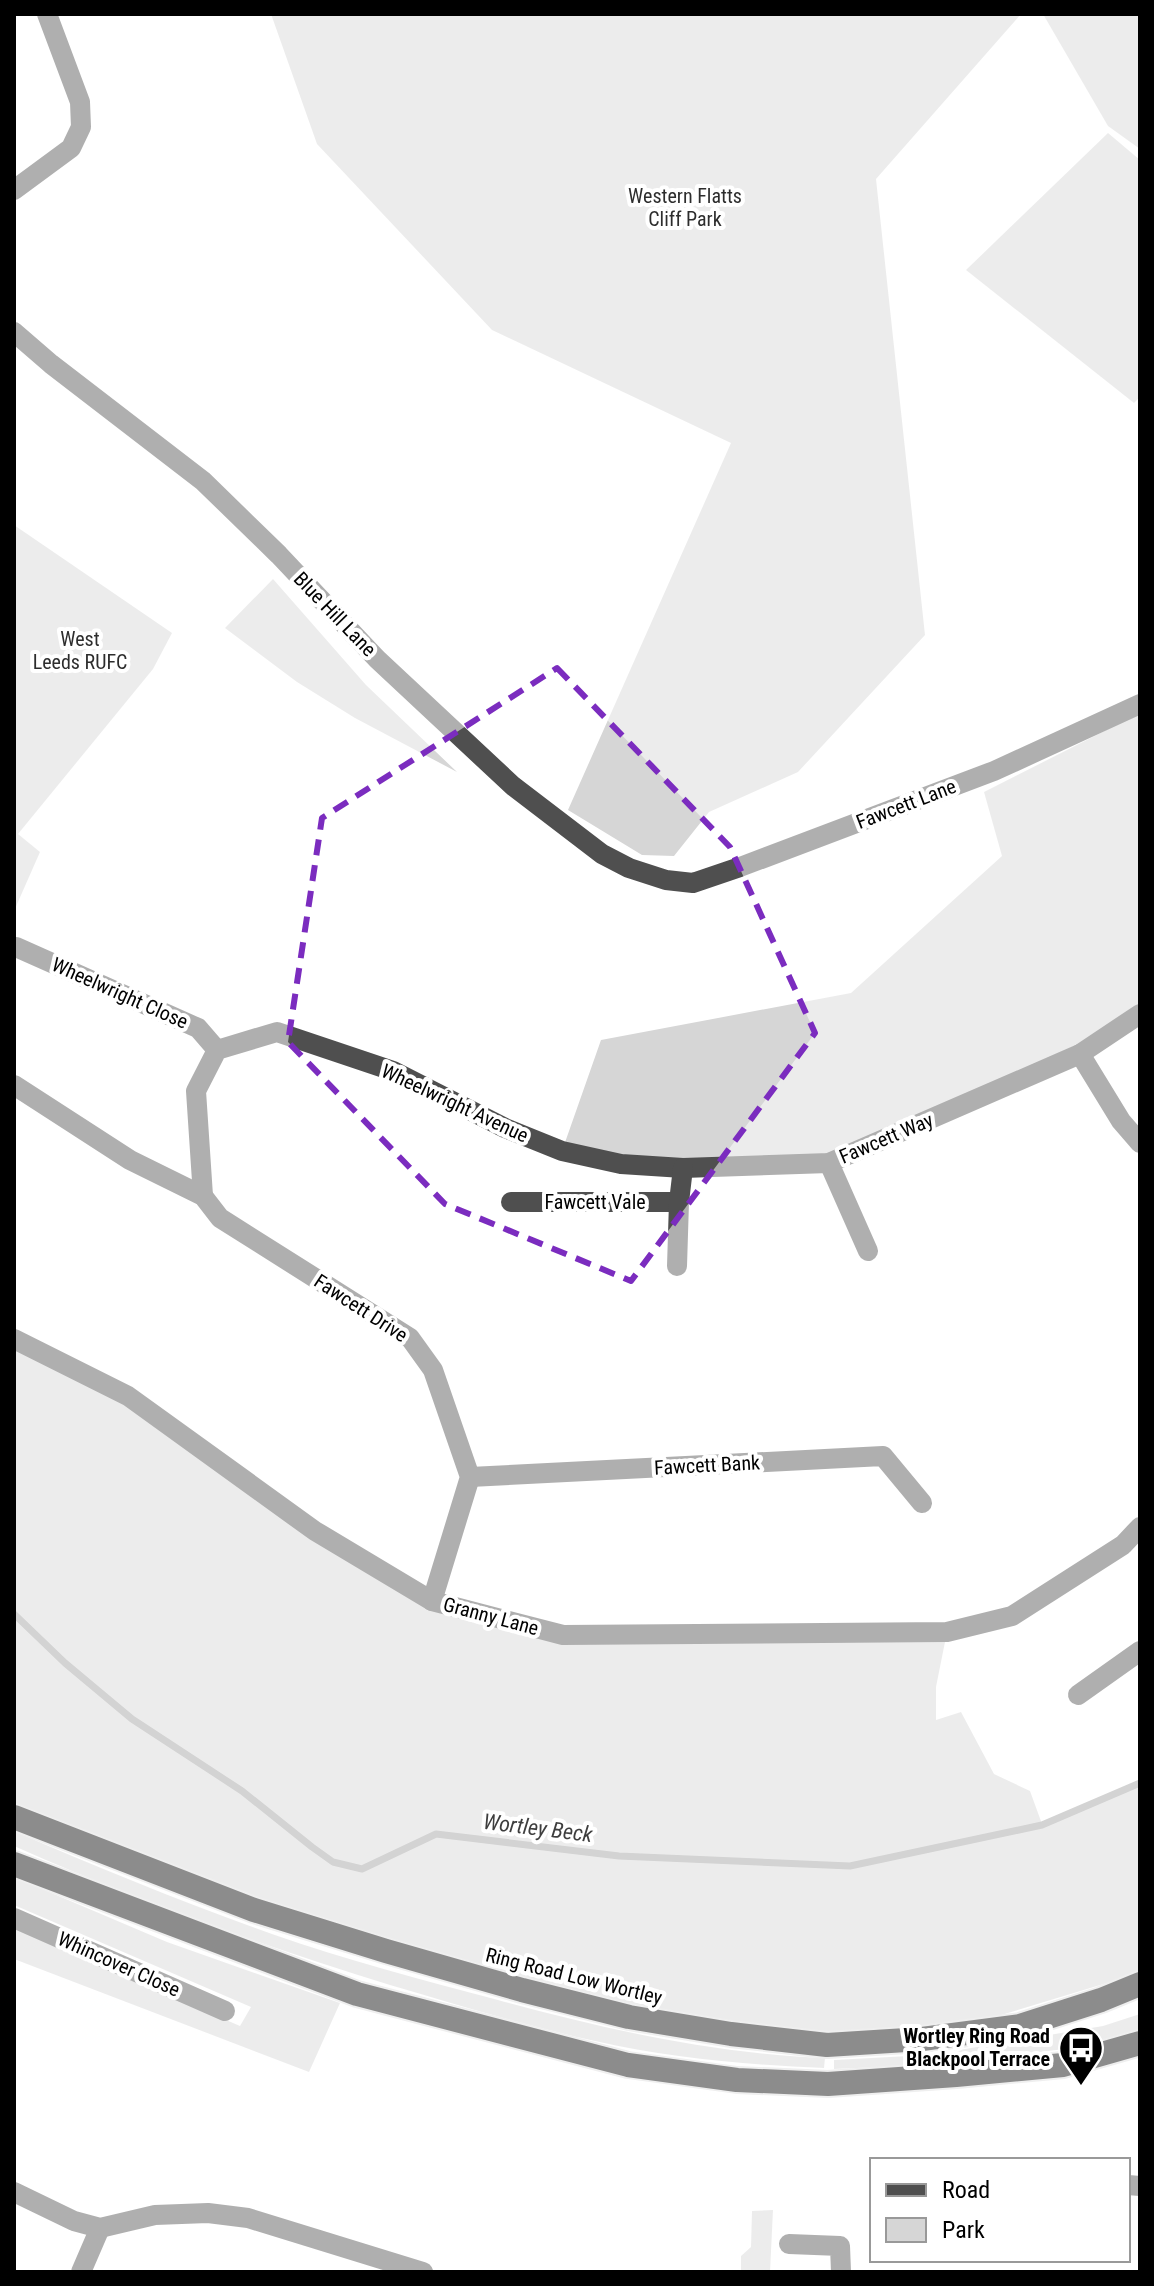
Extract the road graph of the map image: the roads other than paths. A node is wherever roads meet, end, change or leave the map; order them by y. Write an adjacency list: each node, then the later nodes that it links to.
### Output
1 (47, 14): 2 (street)
2 (14, 190)
3 (14, 332): 5 (street, Blue Hill Lane)
4 (1140, 704): 5 (street, Fawcett Lane)
5 (666, 880)
6 (16, 947): 8 (street, Wheelwright Close)
7 (1140, 1014): 9 (street, Fawcett Way)
8 (217, 1050): 12 (street, Wheelwright Avenue); 15 (street)
9 (1080, 1054): 11 (street); 13 (street, Fawcett Way)
10 (14, 1085): 15 (street)
11 (1140, 1143)
12 (562, 1151): 14 (street, Fawcett Way)
13 (829, 1163): 14 (street, Fawcett Way); 18 (street)
14 (683, 1168): 17 (street)
15 (203, 1196): 21 (street, Fawcett Drive)
16 (511, 1202): 17 (street, Fawcett Vale)
17 (679, 1202): 19 (street)
18 (868, 1251)
19 (677, 1266)
20 (14, 1339): 24 (street, Granny Lane)
21 (470, 1477): 22 (street, Fawcett Bank); 24 (street)
22 (922, 1503)
23 (1140, 1527): 24 (street, Granny Lane)
24 (432, 1601)
25 (1140, 1651): 26 (street)
26 (1078, 1695)
27 (14, 1817): 30 (highway, Ring Road Low Wortley)
28 (14, 1864): 32 (highway)
29 (14, 1918): 31 (street, Whincover Close)
30 (1140, 1984)
31 (225, 2011)
32 (1140, 2043)
33 (14, 2192): 34 (street)
34 (100, 2228): 36 (street); 37 (street)
35 (789, 2244): 39 (street)
36 (383, 2267): 38 (street)
37 (81, 2272)
38 (423, 2272)
39 (841, 2272)

